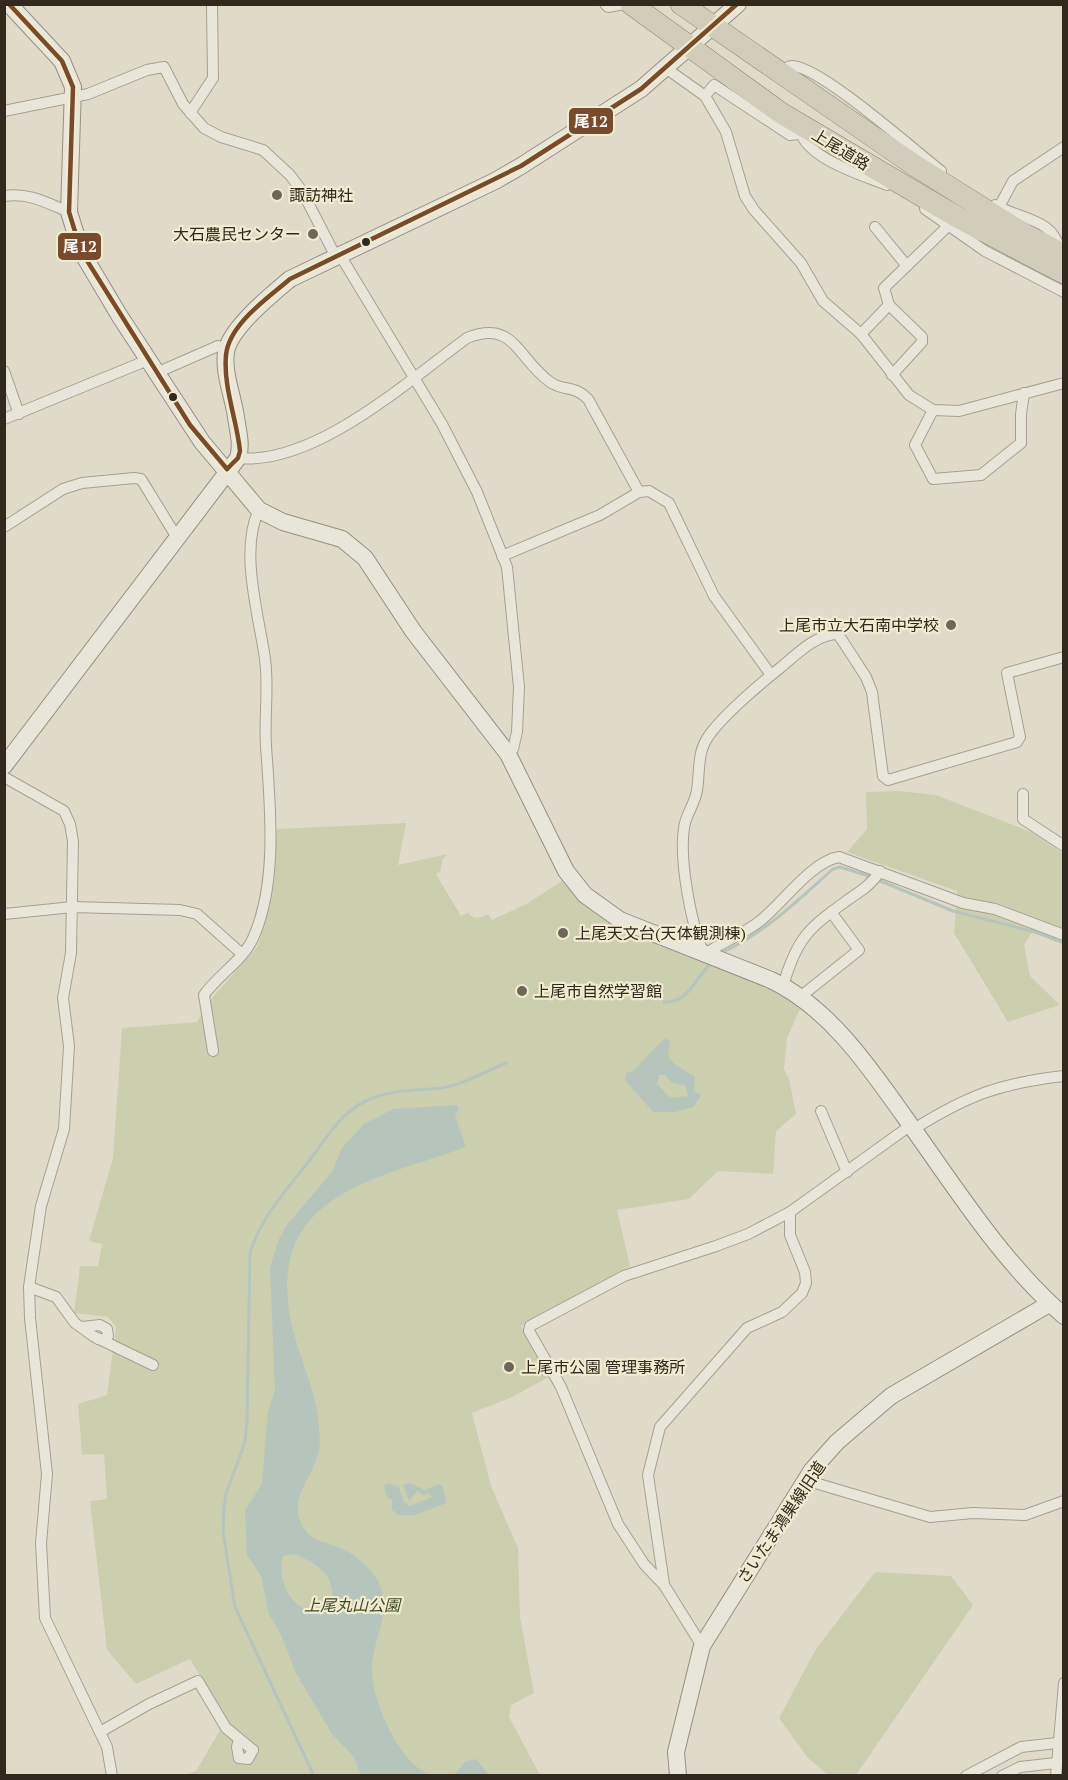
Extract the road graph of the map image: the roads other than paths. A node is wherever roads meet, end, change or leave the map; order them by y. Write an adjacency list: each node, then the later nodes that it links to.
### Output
1 (9, 4): 13 (street)
2 (212, 4): 15 (street)
3 (605, 4): 4 (street)
4 (624, 4)
5 (631, 4): 9 (highway, 上尾道路)
6 (681, 4): 8 (highway, 上尾道路)
7 (738, 4): 8 (street)
8 (712, 27): 9 (street); 11 (highway, 上尾道路)
9 (691, 47): 10 (street); 16 (highway, 上尾道路)
10 (667, 69): 12 (street); 24 (street)
11 (779, 71): 19 (street); 23 (highway, 上尾道路)
12 (705, 96): 16 (street); 28 (street)
13 (74, 98): 14 (street); 15 (street); 20 (street)
14 (4, 111)
15 (190, 113): 24 (street)
16 (799, 129): 21 (street); 23 (highway, 上尾道路)
17 (1064, 147): 19 (street)
18 (4, 196): 20 (street)
19 (999, 207): 23 (street)
20 (69, 212): 30 (street)
21 (948, 227): 25 (street); 26 (street)
22 (875, 228): 25 (street)
23 (1061, 249)
24 (338, 256): 29 (street); 33 (street)
25 (907, 266): 27 (street)
26 (1064, 292)
27 (889, 305): 28 (street); 32 (street)
28 (861, 334): 32 (street)
29 (227, 349): 30 (street); 39 (street)
30 (152, 367): 37 (street); 39 (street)
31 (4, 370): 37 (street)
32 (892, 375): 36 (street)
33 (412, 378): 39 (street); 40 (street); 44 (street)
34 (1064, 383): 35 (street)
35 (1024, 393): 36 (street); 36 (street)
36 (933, 410)
37 (19, 414): 38 (street)
38 (4, 419)
39 (232, 464): 41 (street); 43 (street)
40 (639, 492): 44 (street); 46 (street)
41 (259, 510): 47 (street); 57 (street)
42 (4, 527): 43 (street)
43 (176, 536): 48 (street)
44 (502, 556): 47 (street)
45 (1064, 657): 46 (street)
46 (771, 675): 58 (street)
47 (508, 754): 58 (street)
48 (4, 766)
49 (4, 777): 53 (street)
50 (1023, 794): 51 (street)
51 (1064, 846)
52 (880, 871): 54 (street); 56 (street); 58 (street)
53 (73, 907): 55 (street); 57 (street); 67 (street)
54 (831, 912): 59 (street); 60 (street)
55 (4, 914)
56 (1064, 935)
57 (242, 954): 61 (street)
58 (704, 954): 59 (street)
59 (783, 986): 60 (street)
60 (800, 997): 64 (street)
61 (213, 1051)
62 (1064, 1076): 64 (street)
63 (821, 1111): 65 (street)
64 (913, 1127): 65 (street); 68 (street)
65 (847, 1172): 66 (street)
66 (790, 1212): 73 (street); 73 (street)
67 (29, 1287): 70 (street); 76 (street)
68 (1049, 1304): 69 (street); 71 (street, さいたま鴻巣線旧道)
69 (1064, 1316)
70 (153, 1365)
71 (805, 1479): 72 (street); 74 (street, さいたま鴻巣線旧道)
72 (1064, 1501)
73 (664, 1585): 74 (street)
74 (702, 1646): 81 (street, さいたま鴻巣線旧道)
75 (1064, 1683): 78 (street)
76 (100, 1732): 77 (street); 80 (street)
77 (239, 1739)
78 (1057, 1743): 79 (street); 82 (street)
79 (1056, 1763): 83 (street); 84 (street)
80 (112, 1776)
81 (678, 1776)
82 (966, 1776)
83 (1002, 1776)
84 (1056, 1776)

